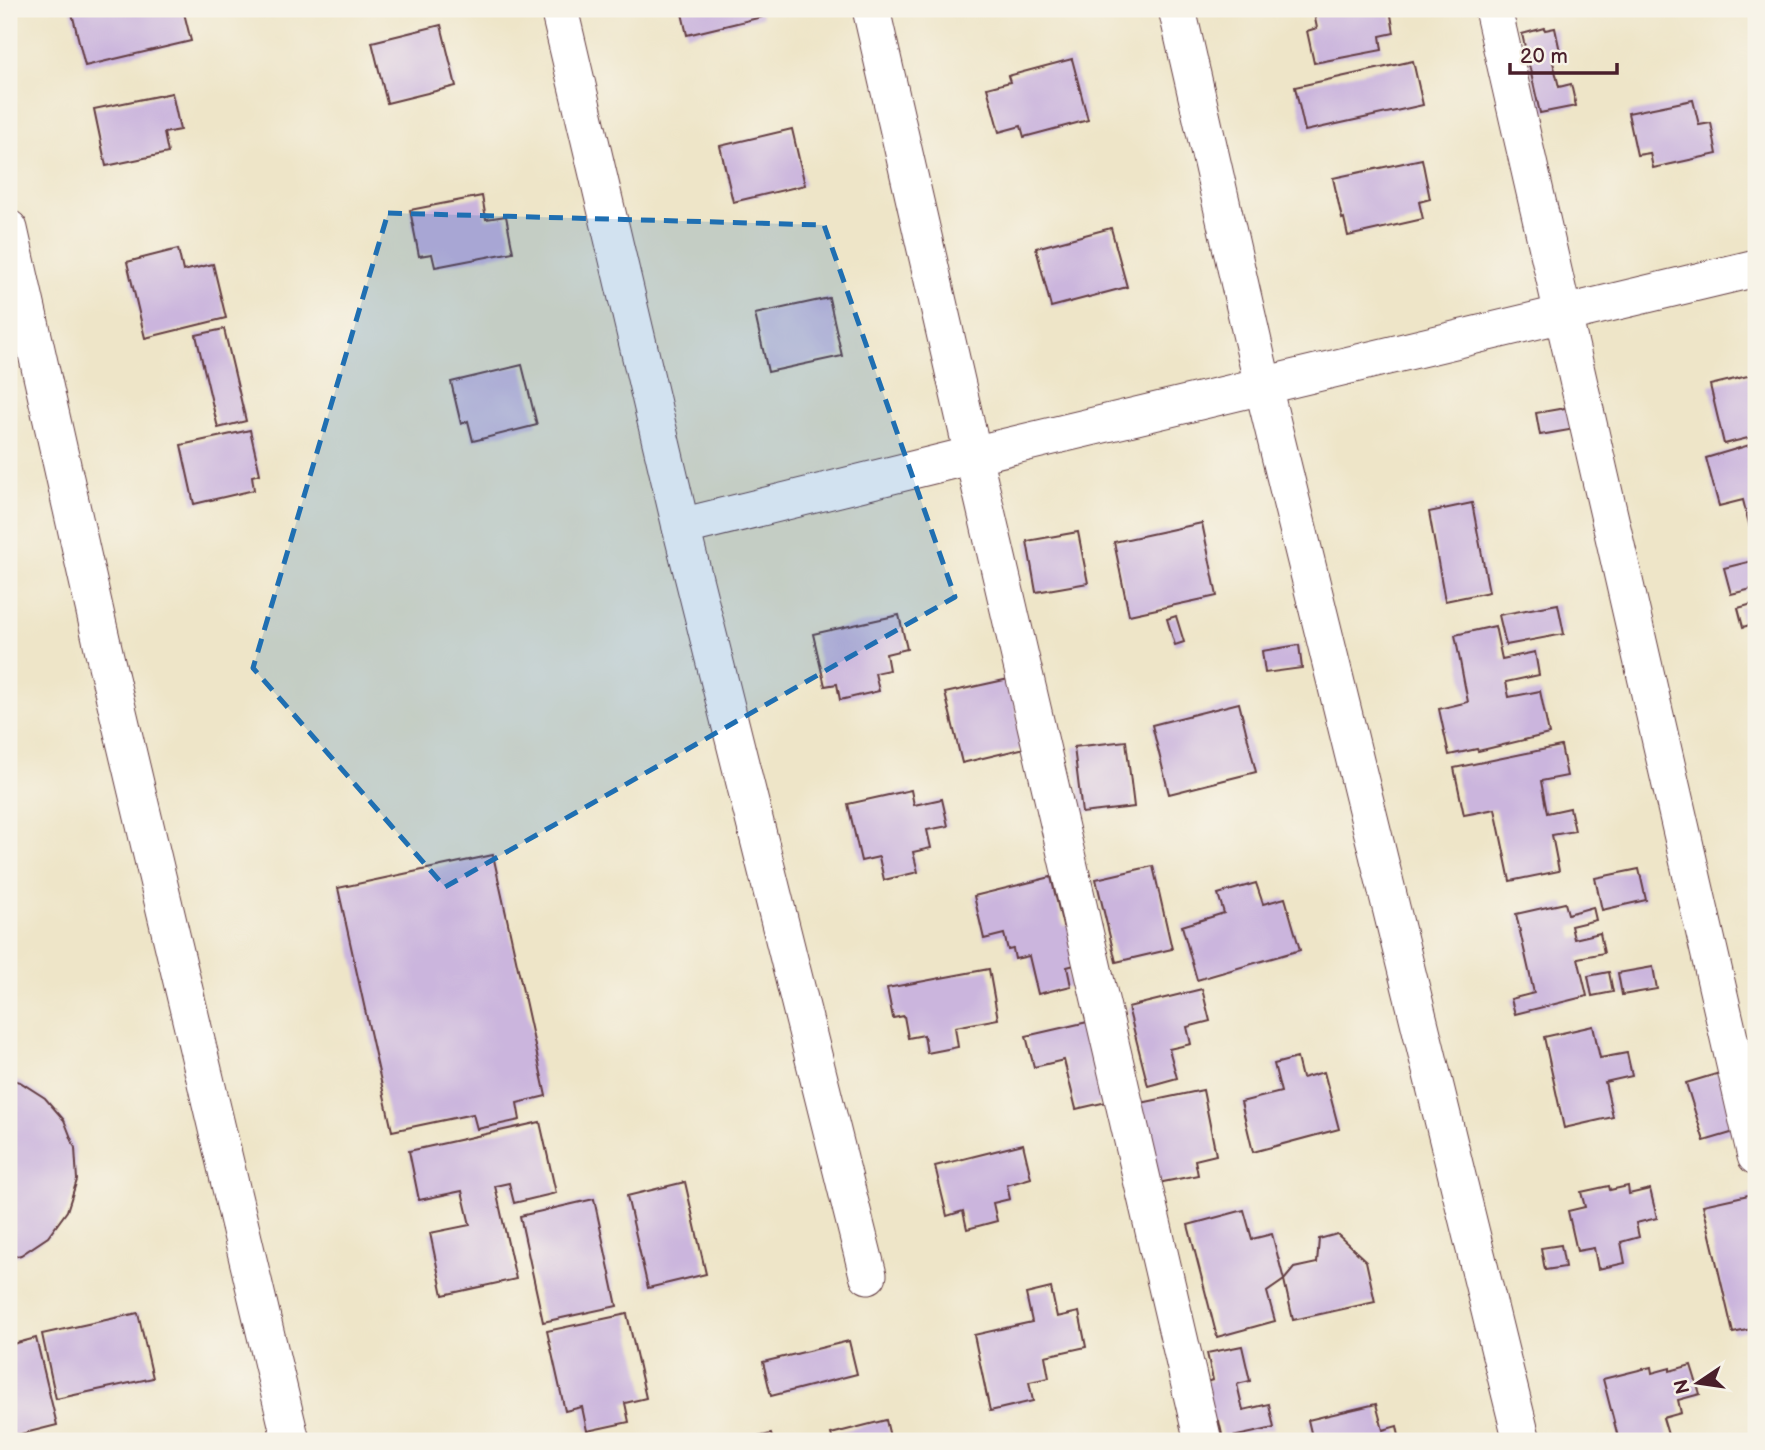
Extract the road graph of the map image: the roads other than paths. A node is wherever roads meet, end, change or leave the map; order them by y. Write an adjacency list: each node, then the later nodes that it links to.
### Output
1 (559, 9): 10 (street)
2 (871, 9): 9 (street)
3 (1177, 9): 8 (street)
4 (1493, 9): 7 (street)
5 (9, 229): 13 (street)
6 (1756, 268): 7 (street)
7 (1563, 314): 8 (street); 11 (street)
8 (1263, 386): 9 (street); 15 (street)
9 (973, 454): 10 (street); 14 (street)
10 (681, 527): 12 (street)
11 (1756, 1156)
12 (869, 1275)
13 (291, 1441)
14 (1203, 1441)
15 (1522, 1441)

